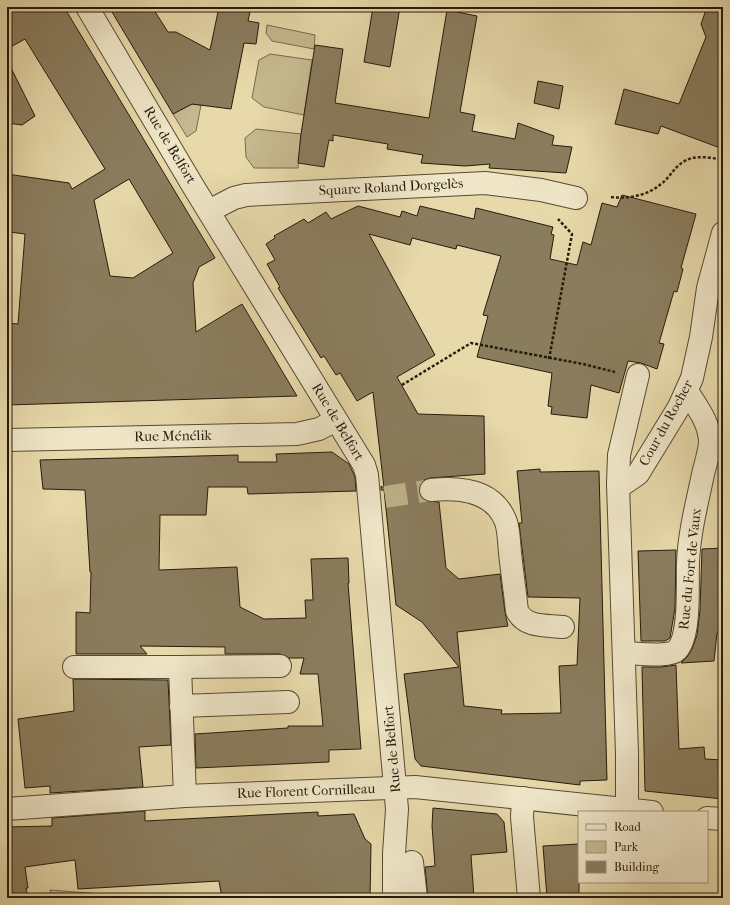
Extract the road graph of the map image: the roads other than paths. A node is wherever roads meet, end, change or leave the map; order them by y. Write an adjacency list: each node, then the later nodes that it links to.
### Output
1 (87, 7): 3 (street, Rue de Belfort)
2 (576, 198): 3 (street, Square Roland Dorgelès)
3 (209, 211): 7 (street, Rue de Belfort)
4 (723, 233): 6 (street, Cour du Rocher)
5 (628, 374): 9 (street)
6 (687, 391): 9 (street, Cour du Rocher); 12 (street, Rue du Fort de Vaux)
7 (336, 420): 8 (street, Rue Ménélik); 18 (street, Rue de Belfort)
8 (7, 440)
9 (618, 484): 12 (street)
10 (431, 490): 11 (street)
11 (563, 627)
12 (624, 653): 22 (street)
13 (280, 666): 15 (street)
14 (74, 667): 15 (street)
15 (180, 667): 17 (street)
16 (288, 702): 17 (street)
17 (181, 706): 19 (street)
18 (395, 788): 19 (street, Rue Florent Cornilleau); 20 (street, Rue Florent Cornilleau); 27 (street, Rue de Belfort)
19 (186, 796): 21 (street, Rue Florent Cornilleau)
20 (523, 798): 22 (street, Rue Florent Cornilleau); 29 (street)
21 (7, 809)
22 (627, 809): 23 (street, Rue Florent Cornilleau)
23 (644, 811)
24 (708, 818): 25 (street)
25 (723, 820)
26 (412, 862): 28 (street)
27 (394, 898)
28 (416, 898)
29 (529, 898)

